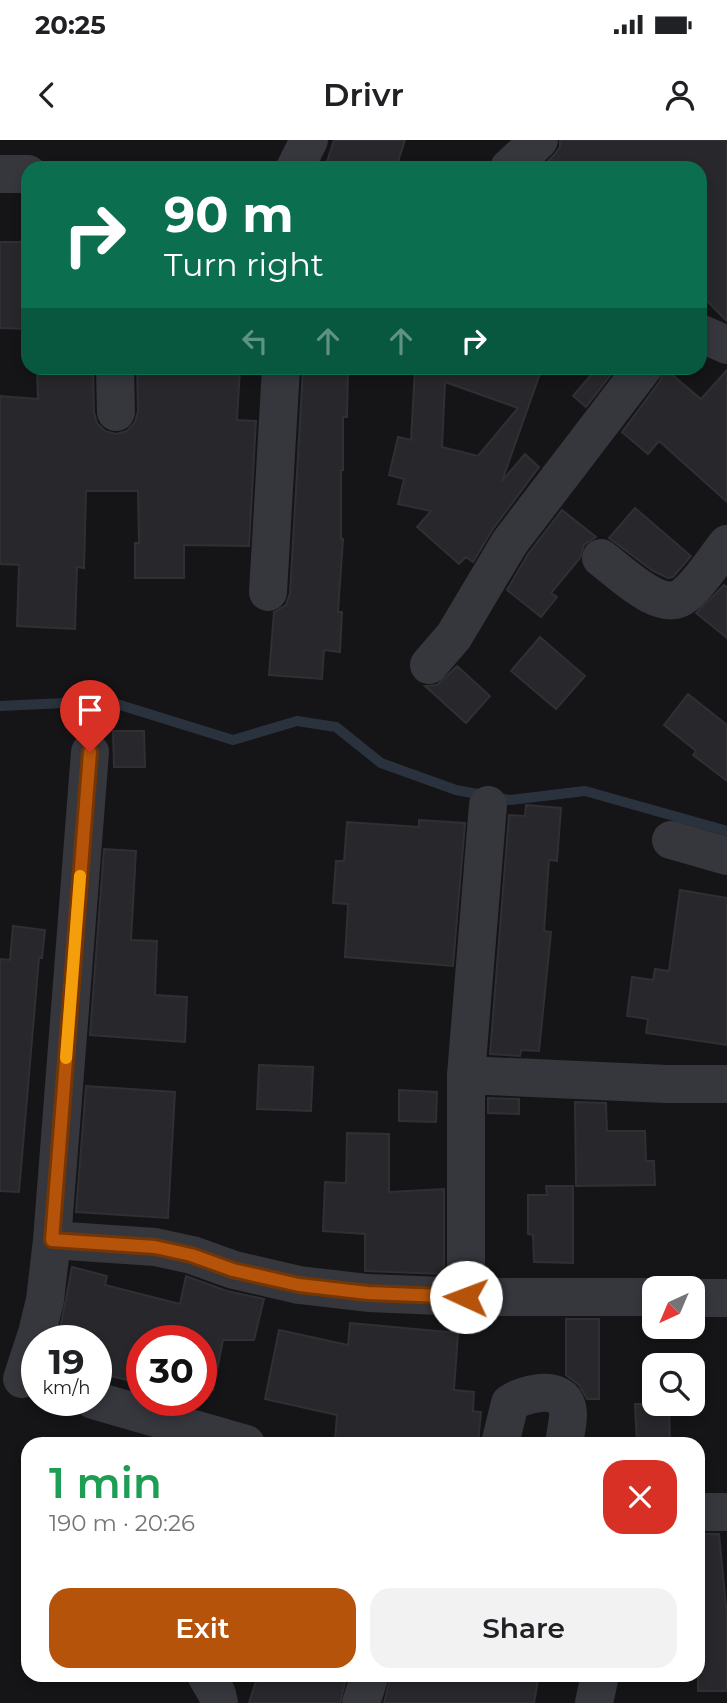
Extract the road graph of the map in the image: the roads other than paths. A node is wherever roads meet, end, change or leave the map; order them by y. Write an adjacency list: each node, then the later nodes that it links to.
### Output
1 (309, 140): 3 (street)
2 (539, 140): 4 (street)
3 (298, 161)
4 (516, 161)
5 (0, 174): 6 (street)
6 (21, 174)
7 (707, 336): 8 (street)
8 (727, 345)
9 (115, 375): 12 (street)
10 (281, 375): 15 (street)
11 (638, 375): 16 (street)
12 (116, 412)
13 (727, 544): 14 (street)
14 (601, 558)
15 (268, 592)
16 (429, 665)
17 (90, 752): 23 (street)
18 (488, 805): 21 (street)
19 (671, 840): 20 (street)
20 (727, 856)
21 (466, 1075): 22 (street); 24 (street)
22 (727, 1084)
23 (52, 1240): 24 (street); 28 (street)
24 (466, 1297): 25 (street)
25 (642, 1297)
26 (705, 1297): 27 (street)
27 (727, 1298)
28 (19, 1379)
29 (112, 1406): 30 (street)
30 (213, 1437)
31 (502, 1437): 32 (street)
32 (565, 1437)
33 (705, 1512): 34 (street)
34 (727, 1512)
35 (210, 1682): 38 (street)
36 (368, 1682): 39 (street)
37 (598, 1682): 40 (street)
38 (219, 1703)
39 (361, 1703)
40 (594, 1703)

